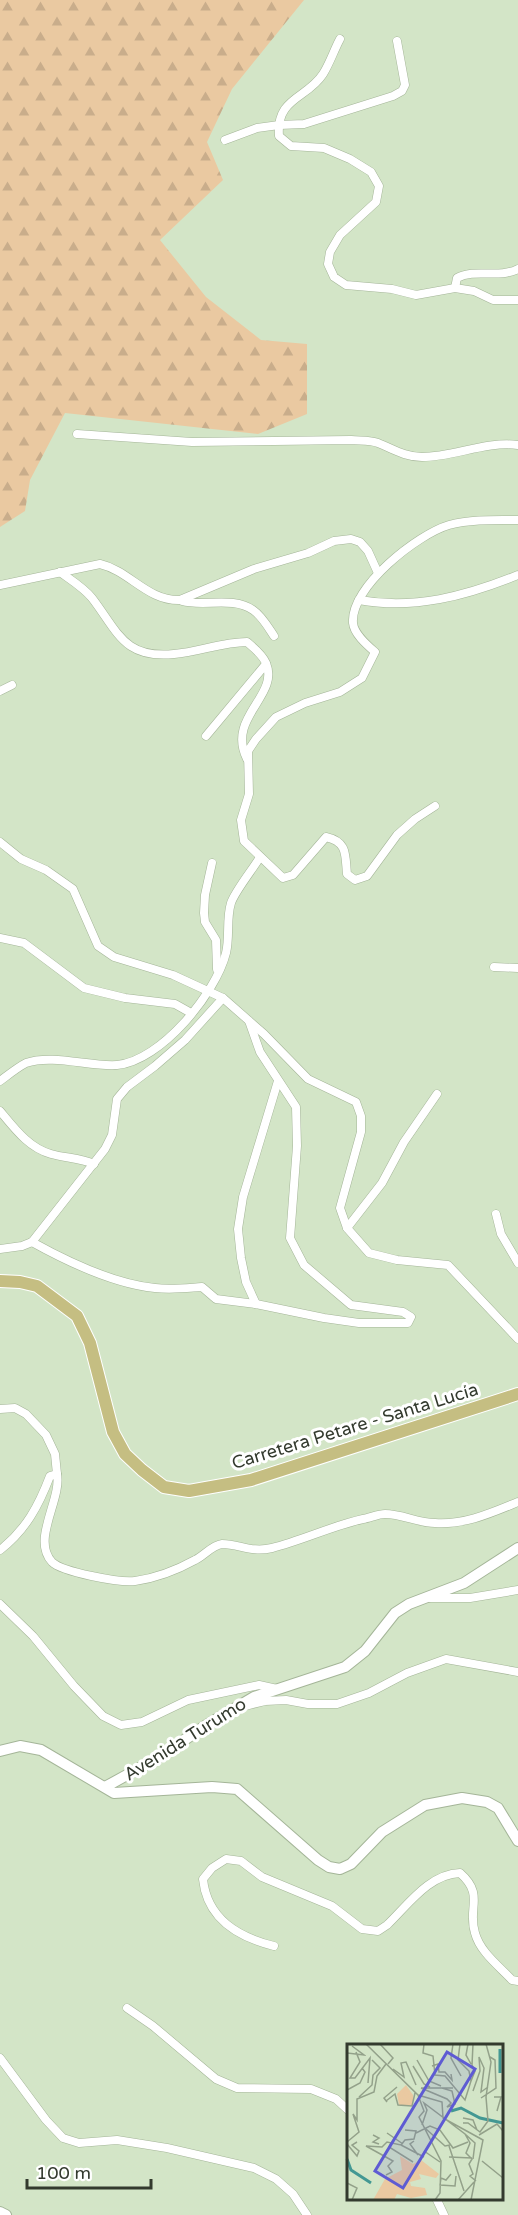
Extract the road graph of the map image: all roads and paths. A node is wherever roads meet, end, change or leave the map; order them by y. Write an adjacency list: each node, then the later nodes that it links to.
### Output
1 (340, 39): 3 (street)
2 (397, 40): 3 (street)
3 (279, 125): 4 (street); 6 (street)
4 (225, 140)
5 (518, 269): 6 (street)
6 (455, 288): 7 (street)
7 (518, 300)
8 (77, 434): 9 (street)
9 (518, 445)
10 (518, 520): 12 (street)
11 (60, 572): 14 (street); 15 (street); 18 (street)
12 (378, 573): 15 (street); 16 (street)
13 (518, 575): 16 (street)
14 (0, 585)
15 (180, 600): 17 (street)
16 (359, 600): 22 (street)
17 (274, 636)
18 (266, 664): 21 (street); 22 (street)
19 (12, 685): 20 (street)
20 (0, 691)
21 (206, 736)
22 (248, 763): 25 (street)
23 (435, 806): 25 (street)
24 (0, 843): 31 (street)
25 (260, 857): 30 (street)
26 (212, 863): 30 (street)
27 (0, 938): 33 (street)
28 (494, 967): 29 (street)
29 (518, 968)
30 (217, 974): 31 (street)
31 (210, 991): 32 (street); 33 (street)
32 (223, 998): 34 (street); 39 (street)
33 (191, 1013): 35 (street)
34 (249, 1021): 36 (street); 41 (street)
35 (0, 1081)
36 (278, 1081): 46 (street); 46 (street)
37 (437, 1094): 41 (street)
38 (0, 1111): 39 (street)
39 (94, 1164): 42 (street)
40 (496, 1214): 44 (street)
41 (347, 1227): 47 (street)
42 (32, 1242): 43 (street); 46 (street)
43 (0, 1249)
44 (518, 1263)
45 (0, 1281): 48 (main road, Carretera Petare - Santa Lucía)
46 (256, 1304)
47 (518, 1340)
48 (518, 1394)
49 (0, 1409): 50 (street)
50 (57, 1474): 51 (street); 53 (street)
51 (518, 1502)
52 (518, 1548): 55 (street, Avenida Turumo)
53 (0, 1550)
54 (518, 1590): 55 (street)
55 (426, 1598): 58 (street, Avenida Turumo)
56 (0, 1604): 58 (street)
57 (518, 1672): 59 (street)
58 (279, 1689): 59 (street, Avenida Turumo)
59 (232, 1709): 61 (street, Avenida Turumo)
60 (0, 1751): 61 (street, Avenida Turumo)
61 (105, 1787): 62 (street)
62 (518, 1841)
63 (273, 1946): 64 (street)
64 (518, 1981)
65 (127, 2008): 67 (street)
66 (0, 2058): 71 (street)
67 (347, 2109)
68 (436, 2200): 72 (street)
69 (0, 2212): 70 (street)
70 (6, 2215)
71 (307, 2215)
72 (444, 2215)

